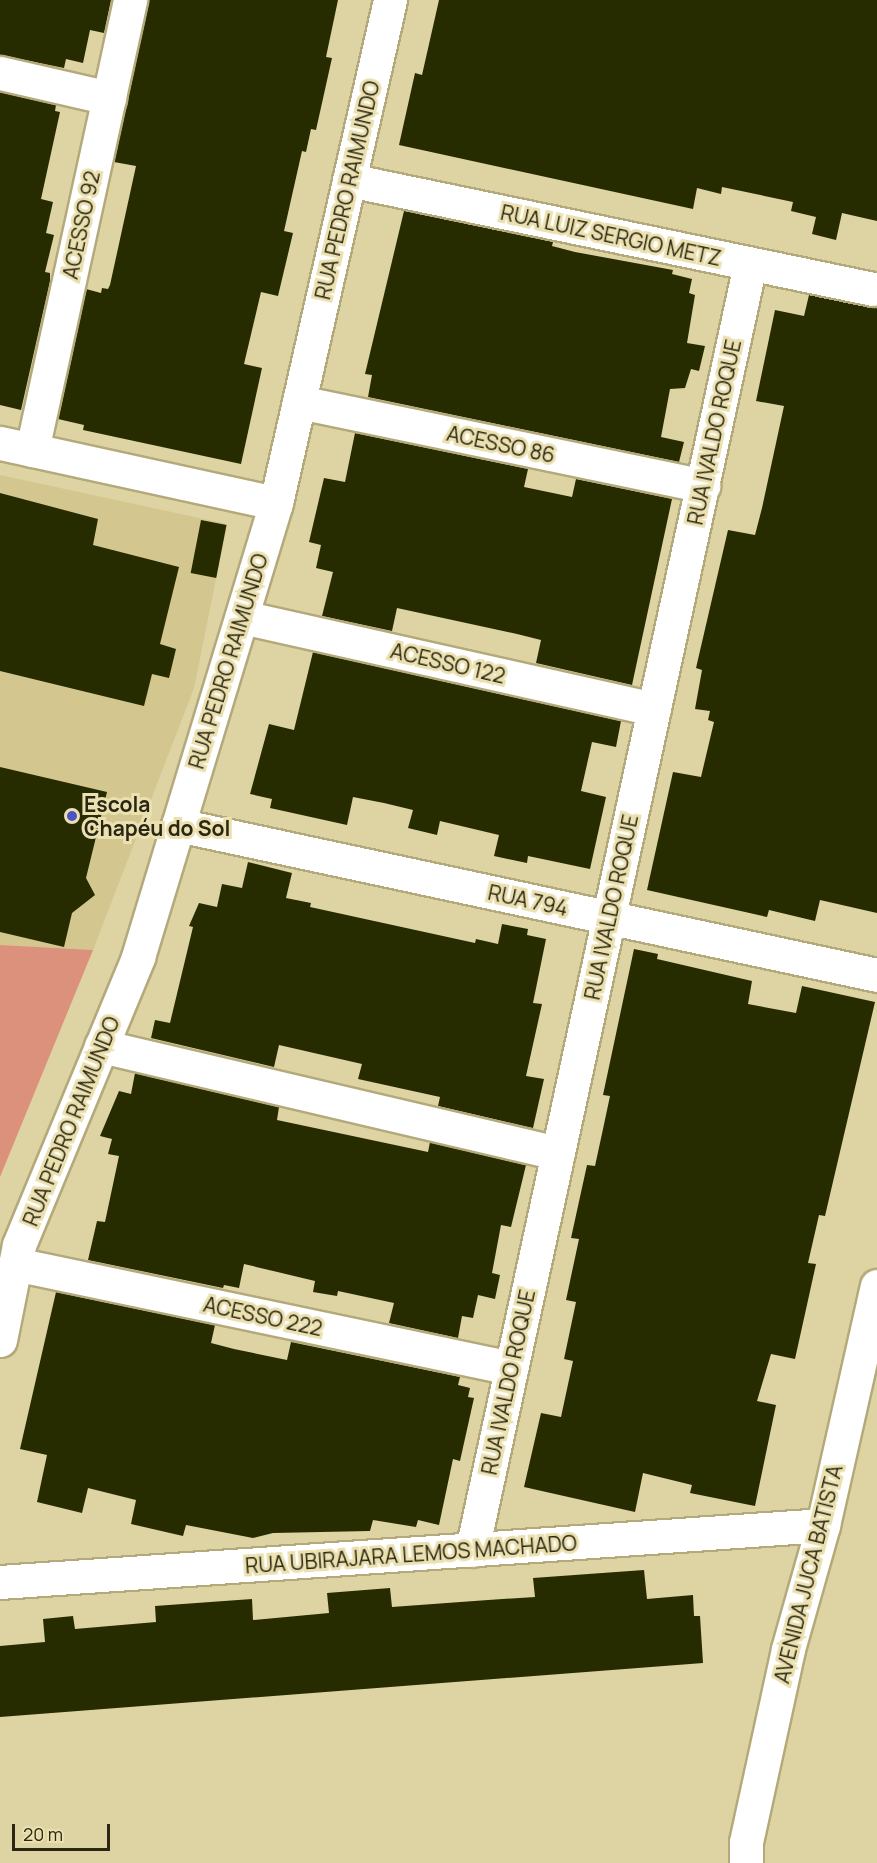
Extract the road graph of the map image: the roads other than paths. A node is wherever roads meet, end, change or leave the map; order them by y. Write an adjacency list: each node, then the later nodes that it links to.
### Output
1 (130, 0): 4 (street, ACESSO 92)
2 (390, 0): 5 (street, RUA PEDRO RAIMUNDO)
3 (0, 73): 4 (street)
4 (109, 98): 10 (street, ACESSO 92)
5 (349, 180): 6 (street, RUA LUIZ SERGIO METZ); 8 (street, RUA PEDRO RAIMUNDO)
6 (750, 264): 7 (street, RUA LUIZ SERGIO METZ); 11 (street, RUA IVALDO ROQUE)
7 (873, 289)
8 (299, 402): 11 (street, ACESSO 86); 12 (street, RUA PEDRO RAIMUNDO)
9 (0, 443): 10 (street)
10 (32, 450): 12 (street)
11 (703, 486): 14 (street, RUA IVALDO ROQUE)
12 (276, 503): 13 (street, RUA PEDRO RAIMUNDO)
13 (242, 617): 14 (street, ACESSO 122); 15 (street, RUA PEDRO RAIMUNDO)
14 (654, 709): 16 (street, RUA IVALDO ROQUE)
15 (178, 825): 16 (street, RUA 794); 18 (street, RUA PEDRO RAIMUNDO)
16 (609, 917): 17 (street, RUA 794); 19 (street, RUA IVALDO ROQUE)
17 (877, 975)
18 (101, 1046): 19 (street); 20 (street, RUA PEDRO RAIMUNDO)
19 (558, 1153): 23 (street, RUA IVALDO ROQUE)
20 (15, 1264): 22 (street, RUA PEDRO RAIMUNDO); 23 (street, ACESSO 222)
21 (877, 1286): 24 (street, AVENIDA JUCA BATISTA)
22 (0, 1340)
23 (511, 1368): 25 (street, RUA IVALDO ROQUE)
24 (823, 1525): 25 (street, RUA UBIRAJARA LEMOS MACHADO); 27 (street, AVENIDA JUCA BATISTA)
25 (472, 1550): 26 (street, RUA UBIRAJARA LEMOS MACHADO)
26 (0, 1582)
27 (746, 1863)

